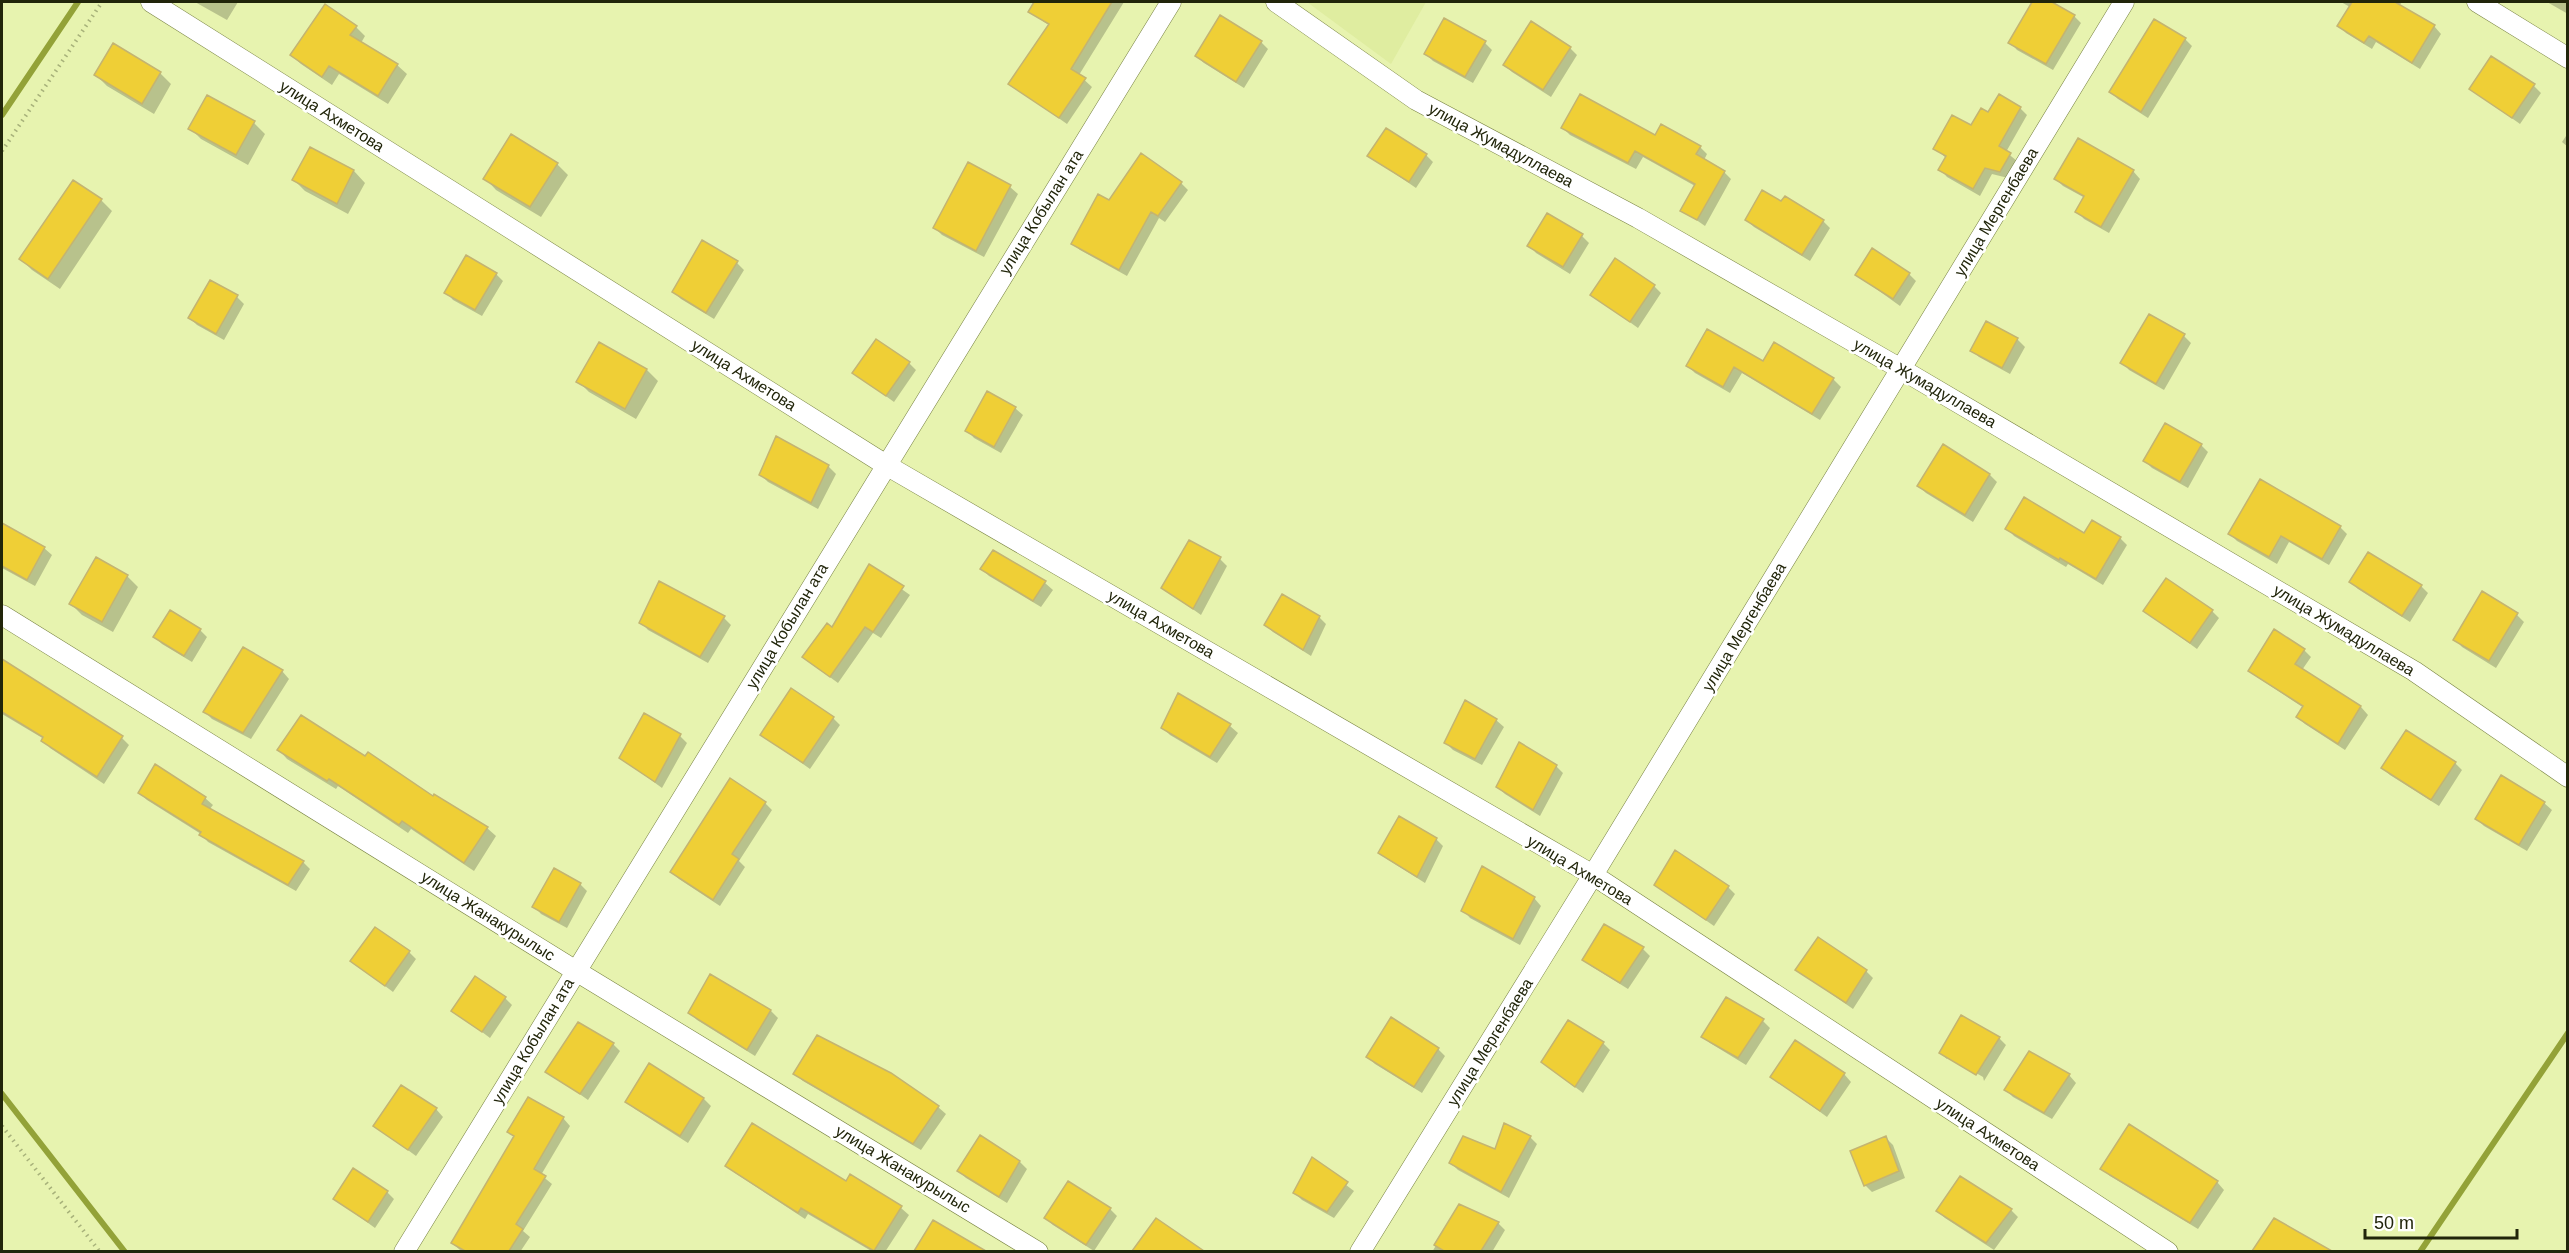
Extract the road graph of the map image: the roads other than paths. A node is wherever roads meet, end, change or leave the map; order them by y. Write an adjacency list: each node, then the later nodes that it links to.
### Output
1 (151, 2): 8 (street, улица Ахметова)
2 (1171, 2): 8 (street, улица Кобылан ата)
3 (1275, 2): 7 (street, улица Жумадуллаева)
4 (2124, 2): 7 (street, улица Мергенбаева)
5 (2477, 2): 6 (street)
6 (2568, 58)
7 (1901, 369): 10 (street, улица Жумадуллаева); 11 (street, улица Мергенбаева)
8 (886, 465): 11 (street, улица Ахметова); 12 (street, улица Кобылан ата)
9 (2, 615): 12 (street, улица Жанакурылыс)
10 (2568, 777)
11 (1593, 875): 15 (street, улица Мергенбаева); 16 (street, улица Ахметова)
12 (576, 971): 13 (street, улица Кобылан ата); 14 (street, улица Жанакурылыс)
13 (404, 1251)
14 (1038, 1251)
15 (1360, 1251)
16 (2168, 1251)

